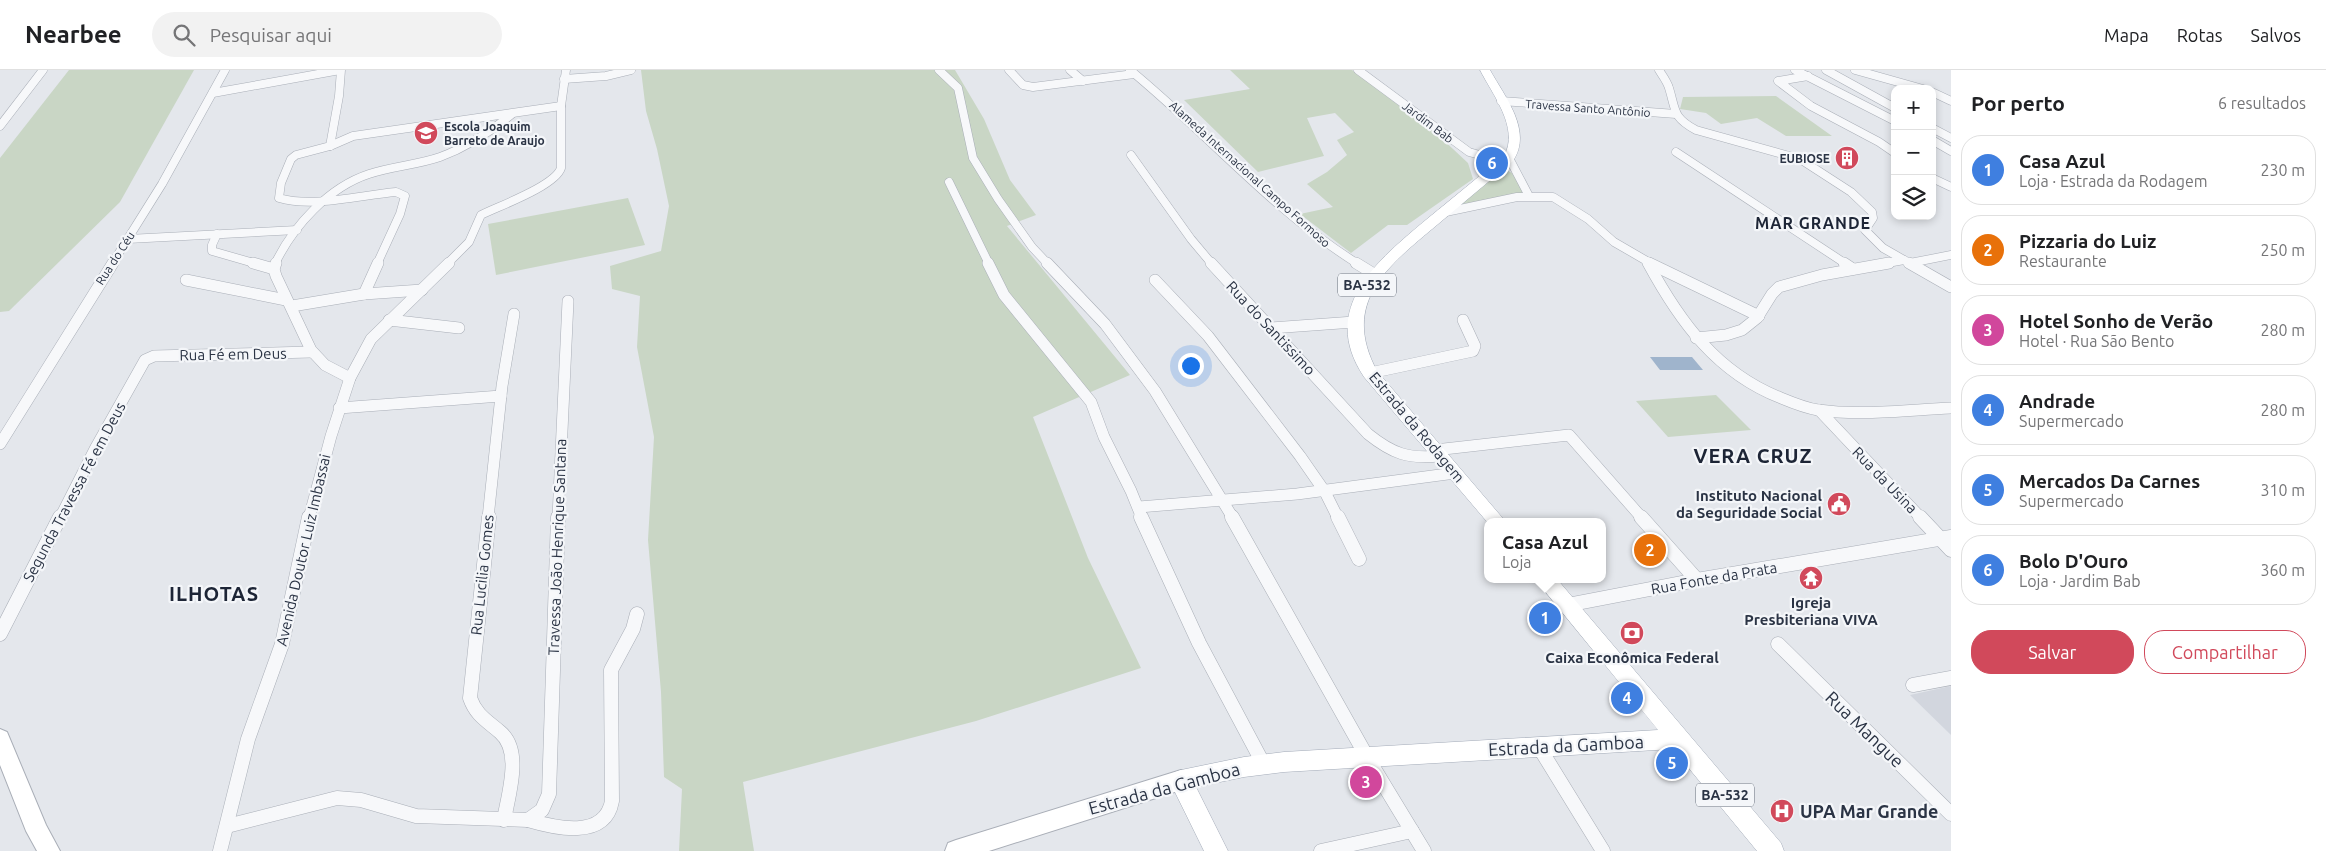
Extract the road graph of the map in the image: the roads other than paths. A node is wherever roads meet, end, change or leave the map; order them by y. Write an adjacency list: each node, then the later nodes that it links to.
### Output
1 (43, 70): 34 (street)
2 (224, 70): 22 (street, Rua do Céu)
3 (341, 70): 22 (street); 38 (street)
4 (631, 70): 16 (street)
5 (939, 70): 87 (street)
6 (1009, 70): 19 (street)
7 (1070, 70): 19 (street)
8 (1103, 70): 17 (street)
9 (1358, 70): 43 (street, Jardim Bab)
10 (1485, 70): 27 (main road)
11 (1659, 70): 32 (street)
12 (1795, 70): 18 (street)
13 (1826, 70): 25 (street)
14 (1855, 70): 20 (street)
15 (1132, 72): 17 (street); 58 (street, Alameda Internacional Campo Formoso)
16 (565, 75): 29 (street, Avenida Doutor Luiz Imbassai)
17 (1113, 76): 19 (street)
18 (1808, 76): 26 (street); 39 (street)
19 (1082, 81)
20 (1909, 85)
21 (1936, 92): 24 (street)
22 (213, 93): 52 (street, Rua do Céu)
23 (1936, 94): 28 (street)
24 (1951, 95)
25 (1872, 97): 26 (street); 30 (street)
26 (1850, 99): 33 (street)
27 (1501, 101): 32 (street, Travessa Santo Antônio); 43 (main road)
28 (1951, 101)
29 (561, 106): 31 (street); 62 (street, Avenida Doutor Luiz Imbassai)
30 (1891, 106)
31 (512, 114): 38 (street); 48 (street)
32 (1676, 114): 54 (street)
33 (1891, 119)
34 (0, 126)
35 (1936, 130): 36 (street)
36 (1951, 138)
37 (1936, 142): 40 (street)
38 (330, 146): 48 (street)
39 (1891, 150)
40 (1951, 151)
41 (1676, 152): 57 (street)
42 (1131, 155): 72 (street, Rua do Santissimo)
43 (1506, 160): 47 (street); 49 (main road, Estrada da Rodagem / BA-532)
44 (1936, 180): 46 (street)
45 (949, 182): 88 (street)
46 (1951, 187)
47 (1529, 196): 49 (street); 55 (street)
48 (323, 200): 50 (street); 63 (street)
49 (1442, 213): 58 (main road, Estrada da Rodagem / BA-532)
50 (297, 230): 51 (street); 56 (street)
51 (217, 234): 52 (street); 56 (street)
52 (128, 239): 83 (street, Rua do Céu)
53 (1951, 255): 54 (street)
54 (1907, 261): 57 (street); 61 (street)
55 (1648, 263): 67 (street); 73 (street)
56 (274, 269): 65 (street)
57 (1853, 269): 67 (street)
58 (1374, 274): 70 (main road, Estrada da Rodagem / BA-532)
59 (186, 280): 65 (street)
60 (1156, 280): 86 (street)
61 (1951, 288)
62 (422, 290): 63 (street); 68 (street, Avenida Doutor Luiz Imbassai)
63 (364, 294): 65 (street)
64 (568, 301): 109 (street, Travessa João Henrique Santana)
65 (289, 303): 74 (street)
66 (514, 314): 78 (street, Rua Lucilia Gomes)
67 (1760, 316): 73 (street)
68 (389, 320): 71 (street); 77 (street, Avenida Doutor Luiz Imbassai)
69 (1464, 320): 76 (street)
70 (1354, 322): 72 (street); 76 (main road, Estrada da Rodagem / BA-532)
71 (459, 328)
72 (1271, 328): 84 (street, Rua do Santissimo)
73 (1696, 338): 81 (street)
74 (311, 352): 75 (street, Rua Fé em Deus); 77 (street)
75 (154, 356): 97 (street, Segunda Travessa Fé em Deus)
76 (1370, 373): 84 (main road, Estrada da Rodagem / BA-532)
77 (350, 378): 79 (street, Avenida Doutor Luiz Imbassai)
78 (501, 396): 79 (street); 108 (street, Rua Lucilia Gomes)
79 (339, 408): 110 (street, Avenida Doutor Luiz Imbassai)
80 (1951, 408): 81 (street)
81 (1818, 410): 90 (street, Rua da Usina)
82 (1569, 435): 84 (street); 93 (street)
83 (0, 444)
84 (1437, 453): 85 (main road, Estrada da Rodagem / BA-532)
85 (1455, 472): 86 (street); 89 (main road, Estrada da Rodagem / BA-532)
86 (1325, 492): 87 (street); 92 (street)
87 (1224, 502): 88 (street); 104 (street)
88 (1139, 507): 105 (street)
89 (1494, 518)
90 (1946, 538): 91 (street, Rua da Usina); 93 (street, Rua Fonte da Prata)
91 (1951, 550)
92 (1359, 559)
93 (1697, 580): 95 (street, Rua Fonte da Prata)
94 (1548, 583): 95 (main road, BA-532)
95 (1566, 605): 102 (main road, BA-532)
96 (637, 614): 109 (street)
97 (0, 634)
98 (1778, 644): 107 (street, Rua Mangue)
99 (1951, 678): 100 (street)
100 (1913, 685)
101 (0, 738): 112 (street)
102 (1678, 739): 103 (main road, Estrada da Gamboa); 119 (main road, BA-532)
103 (1539, 747): 104 (main road, Estrada da Gamboa); 118 (street)
104 (1367, 757): 105 (main road, Estrada da Gamboa); 111 (street)
105 (1264, 765): 106 (main road, Estrada da Gamboa)
106 (1181, 780): 114 (street, Estrada da Gamboa); 115 (main road)
107 (1951, 814)
108 (504, 820): 109 (street); 110 (street)
109 (528, 820)
110 (227, 826): 113 (street, Avenida Doutor Luiz Imbassai)
111 (1412, 831): 116 (street); 117 (street)
112 (49, 851)
113 (220, 851)
114 (956, 851)
115 (1216, 851)
116 (1321, 851)
117 (1424, 851)
118 (1603, 851)
119 (1772, 851)

